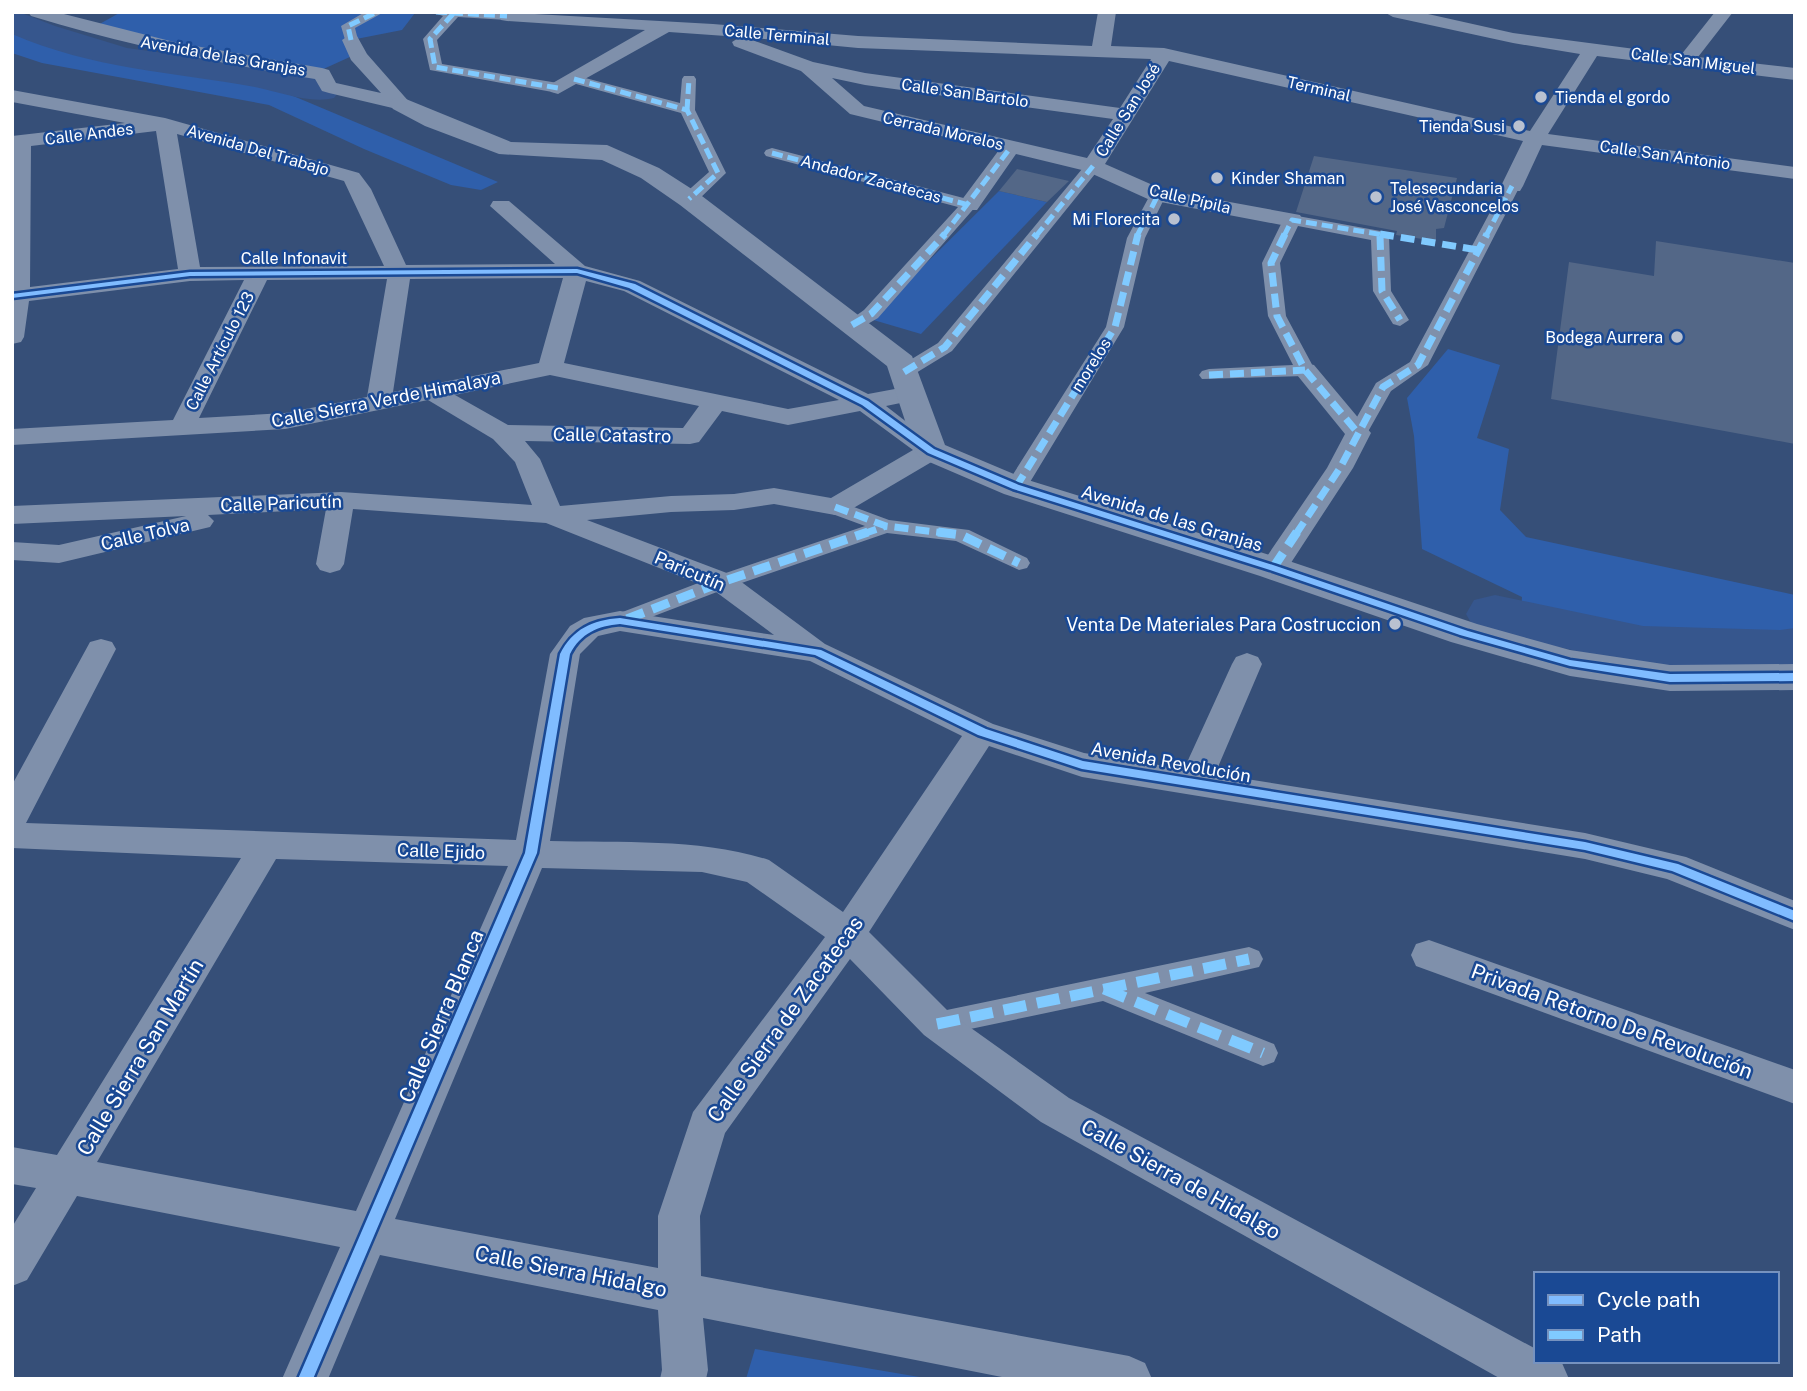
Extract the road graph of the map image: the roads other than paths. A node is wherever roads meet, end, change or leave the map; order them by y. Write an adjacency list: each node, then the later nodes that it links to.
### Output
1 (37, 12): 11 (street, Avenida de las Granjas)
2 (108, 12): 11 (street)
3 (377, 12): 18 (street)
4 (436, 12): 9 (street)
5 (1107, 12): 14 (street)
6 (1393, 12): 15 (street, Calle San Miguel)
7 (1429, 12): 15 (street, Calle San Miguel)
8 (1724, 12): 17 (street)
9 (453, 14): 10 (street, Calle Terminal); 22 (street)
10 (509, 14): 12 (street, Calle Terminal)
11 (80, 27): 18 (street, Avenida de las Granjas)
12 (664, 27): 13 (street, Calle Terminal); 22 (street)
13 (713, 29): 14 (street, Calle Terminal); 19 (street)
14 (1101, 50): 16 (street, Terminal)
15 (1592, 50): 17 (street, Calle San Miguel); 28 (street)
16 (1164, 54): 26 (street, Calle San José); 28 (street, Terminal)
17 (1687, 59): 20 (street, Calle San Miguel)
18 (342, 60): 24 (street); 24 (street, Avenida de las Granjas)
19 (808, 67): 26 (street, Calle San Bartolo); 30 (street, Cerrada Morelos)
20 (1795, 74)
21 (689, 79): 25 (street)
22 (566, 83): 25 (street)
23 (12, 96): 27 (street, Avenida Del Trabajo)
24 (401, 103): 36 (street, Avenida de las Granjas)
25 (687, 110): 36 (street)
26 (1123, 114): 32 (street, Calle San José)
27 (165, 124): 29 (street, Calle Andes); 42 (street); 43 (street, Avenida Del Trabajo)
28 (1535, 138): 33 (street, Calle San Antonio); 34 (street)
29 (17, 142): 44 (street)
30 (1011, 147): 32 (street, Cerrada Morelos); 37 (street)
31 (772, 153): 37 (street, Andador Zacatecas)
32 (1093, 166): 35 (street, Calle Pípila); 51 (street)
33 (1795, 173)
34 (1512, 186): 58 (street)
35 (1158, 195): 39 (street, Calle Pípila); 61 (street, morelos)
36 (689, 199): 46 (street, Avenida de las Granjas)
37 (969, 205): 46 (street)
38 (501, 206): 40 (street)
39 (1292, 220): 45 (street); 49 (street)
40 (577, 271): 43 (street, Calle Infonavit); 48 (street); 55 (street, Avenida de las Granjas)
41 (259, 273): 42 (street, Calle Infonavit); 43 (street, Calle Infonavit); 56 (street, Calle Artículo 123)
42 (190, 274): 44 (street, Calle Infonavit)
43 (399, 274): 54 (street)
44 (15, 296): 47 (street)
45 (1400, 320)
46 (852, 325): 51 (street, Avenida de las Granjas)
47 (12, 337)
48 (550, 368): 52 (street, Calle Sierra Verde Himalaya); 53 (street)
49 (1305, 370): 50 (street); 58 (street)
50 (1209, 375)
51 (907, 383): 55 (street); 60 (street, Avenida de las Granjas)
52 (433, 392): 54 (street, Calle Sierra Verde Himalaya); 57 (street)
53 (716, 401): 55 (street); 57 (street, Calle Catastro)
54 (379, 403): 56 (street, Calle Sierra Verde Himalaya)
55 (865, 403): 60 (street, Avenida de las Granjas)
56 (181, 429): 59 (street, Calle Sierra Verde Himalaya)
57 (502, 433): 66 (street)
58 (1358, 433): 71 (street)
59 (12, 437)
60 (931, 451): 61 (street, Avenida de las Granjas); 64 (street)
61 (1016, 487): 71 (street, Avenida de las Granjas)
62 (341, 500): 63 (street, Calle Paricutín); 66 (street, Calle Paricutín); 69 (street)
63 (276, 503): 65 (street, Calle Paricutín); 68 (street, Calle Tolva)
64 (835, 507): 66 (street); 67 (street)
65 (12, 515)
66 (550, 515): 72 (street, Paricutín)
67 (886, 526): 70 (street); 72 (street)
68 (12, 551)
69 (330, 564)
70 (1019, 564)
71 (1273, 568): 78 (street, Avenida de las Granjas)
72 (722, 582): 73 (street); 75 (street, Paricutín)
73 (620, 621): 75 (street, Avenida Revolución); 76 (street, Avenida Revolución)
74 (101, 649): 81 (street)
75 (817, 652): 79 (street, Avenida Revolución)
76 (565, 654): 84 (street, Calle Sierra Blanca)
77 (1247, 664): 80 (street)
78 (1795, 677)
79 (982, 732): 80 (street, Avenida Revolución); 86 (street, Calle Sierra de Zacatecas)
80 (1194, 785): 85 (street, Avenida Revolución)
81 (12, 817)
82 (12, 835): 83 (street, Calle Ejido)
83 (266, 846): 84 (street, Calle Ejido); 94 (street, Calle Sierra San Martín)
84 (531, 853): 86 (street, Calle Ejido); 95 (street, Calle Sierra Blanca)
85 (1795, 916)
86 (848, 934): 90 (street, Calle Sierra de Hidalgo); 97 (street, Calle Sierra de Zacatecas)
87 (1429, 955): 92 (street, Privada Retorno De Revolución)
88 (1249, 959): 89 (street)
89 (1104, 989): 90 (street); 91 (street)
90 (937, 1024): 101 (street, Calle Sierra de Hidalgo)
91 (1263, 1053)
92 (1795, 1087)
93 (12, 1166): 94 (street, Calle Sierra Hidalgo)
94 (69, 1174): 95 (street, Calle Sierra Hidalgo); 96 (street, Calle Sierra San Martín)
95 (369, 1232): 97 (street, Calle Sierra Hidalgo); 98 (street, Calle Sierra Blanca)
96 (12, 1266)
97 (679, 1293): 99 (street, Calle Sierra de Zacatecas); 100 (street, Calle Sierra Hidalgo)
98 (305, 1379)
99 (683, 1379)
100 (1129, 1379)
101 (1546, 1379)

